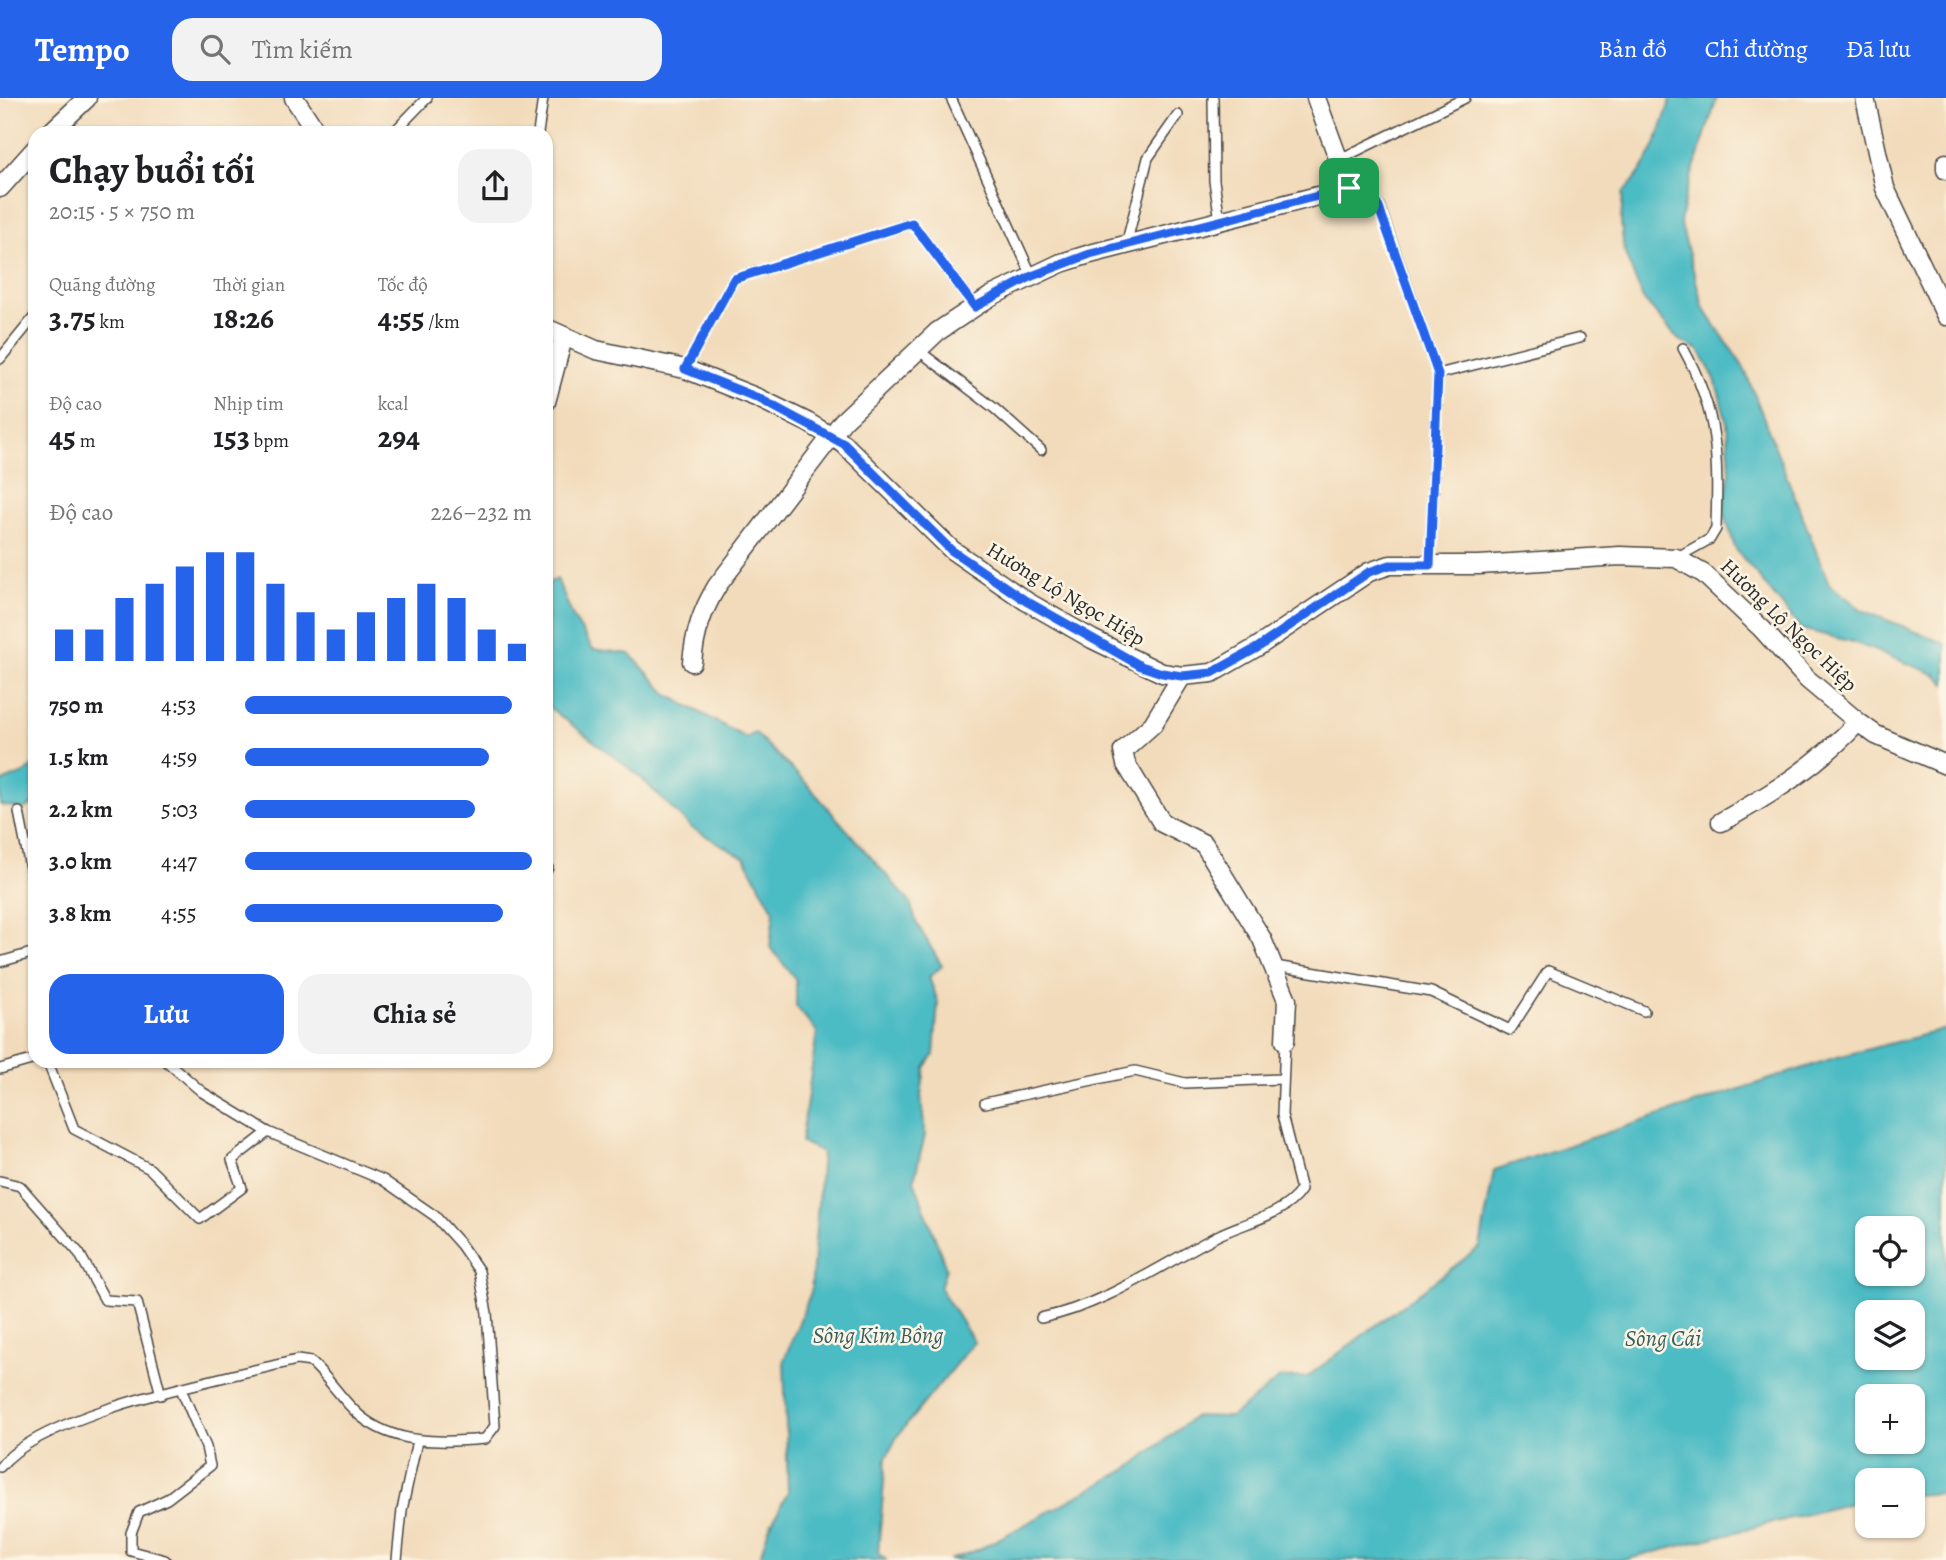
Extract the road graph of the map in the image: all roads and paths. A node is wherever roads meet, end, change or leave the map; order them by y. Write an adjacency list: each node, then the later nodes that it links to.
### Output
1 (87, 98): 11 (street)
2 (294, 98): 12 (street)
3 (427, 98): 13 (lane)
4 (543, 98): 14 (lane)
5 (951, 98): 23 (lane)
6 (1213, 98): 21 (lane)
7 (1316, 98): 15 (street)
8 (1465, 98): 15 (lane)
9 (1865, 98): 25 (street)
10 (1178, 115): 22 (lane)
11 (57, 126)
12 (312, 126)
13 (400, 126)
14 (539, 126)
15 (1337, 161): 20 (street)
16 (28, 162): 19 (street)
17 (1946, 163): 18 (street)
18 (1946, 170)
19 (0, 188)
20 (1349, 188): 21 (street); 34 (lane)
21 (1220, 220): 22 (street)
22 (1126, 245): 23 (street)
23 (1032, 276): 24 (street)
24 (975, 307): 31 (street); 33 (lane)
25 (1946, 316)
26 (28, 325): 32 (lane)
27 (553, 332): 28 (street, Hương Lộ Ngọc Hiệp)
28 (563, 338): 33 (street, Hương Lộ Ngọc Hiệp); 35 (street)
29 (1580, 338): 34 (lane)
30 (1684, 348): 38 (lane)
31 (917, 349): 36 (street); 37 (lane)
32 (0, 359)
33 (685, 369): 36 (street, Hương Lộ Ngọc Hiệp)
34 (1438, 374): 39 (lane)
35 (553, 376)
36 (830, 436): 40 (street); 41 (street, Hương Lộ Ngọc Hiệp)
37 (1041, 450)
38 (1676, 558): 39 (street, Hương Lộ Ngọc Hiệp); 42 (street, Hương Lộ Ngọc Hiệp)
39 (1430, 565): 41 (street, Hương Lộ Ngọc Hiệp)
40 (692, 662)
41 (1182, 676): 49 (street)
42 (1858, 722): 43 (street, Hương Lộ Ngọc Hiệp); 45 (street)
43 (1946, 765)
44 (19, 812): 46 (lane)
45 (1721, 822)
46 (28, 858)
47 (28, 955): 48 (lane)
48 (0, 962)
49 (1275, 966): 50 (lane); 51 (street)
50 (1644, 1011)
51 (1285, 1041): 56 (lane)
52 (28, 1061): 55 (lane)
53 (50, 1068): 58 (lane)
54 (174, 1068): 58 (lane)
55 (0, 1069)
56 (1281, 1079): 57 (lane); 60 (lane)
57 (985, 1102)
58 (268, 1132): 63 (lane)
59 (0, 1181): 62 (lane)
60 (1041, 1318)
61 (181, 1389): 62 (lane); 63 (lane); 65 (lane)
62 (162, 1395): 64 (lane)
63 (417, 1441): 67 (lane)
64 (0, 1467)
65 (134, 1556): 66 (lane)
66 (164, 1560)
67 (397, 1560)

